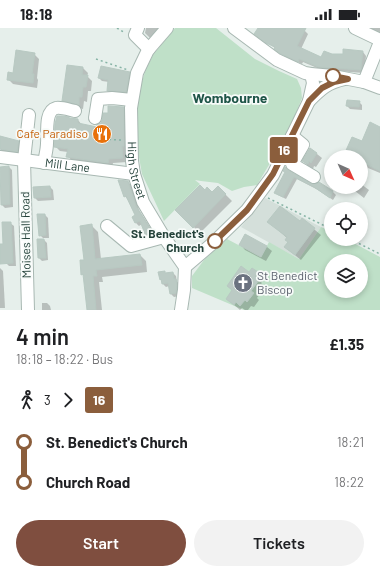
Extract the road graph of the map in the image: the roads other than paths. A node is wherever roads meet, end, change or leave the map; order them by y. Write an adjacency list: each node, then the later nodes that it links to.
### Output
1 (138, 28): 6 (street)
2 (167, 28): 6 (street, High Street)
3 (234, 28): 7 (street)
4 (355, 28): 5 (street)
5 (380, 41): 9 (street)
6 (149, 49): 11 (street, High Street)
7 (311, 74): 8 (street); 12 (street)
8 (348, 79): 9 (street); 12 (street)
9 (364, 82): 10 (street)
10 (380, 88)
11 (132, 100): 15 (street); 20 (street, High Street)
12 (309, 101): 16 (street)
13 (75, 110): 19 (street)
14 (29, 115): 18 (street, Moises Hall Road)
15 (95, 118)
16 (292, 136): 21 (street); 24 (street)
17 (0, 157): 18 (street, Mill Lane)
18 (24, 160): 19 (street, Mill Lane); 26 (street, Moises Hall Road)
19 (44, 162): 20 (street, Mill Lane)
20 (134, 174): 23 (street, High Street)
21 (314, 176)
22 (107, 226): 23 (street)
23 (165, 239): 24 (street); 25 (street, High Street)
24 (213, 243): 25 (street)
25 (185, 266): 27 (street)
26 (28, 310)
27 (181, 310)

